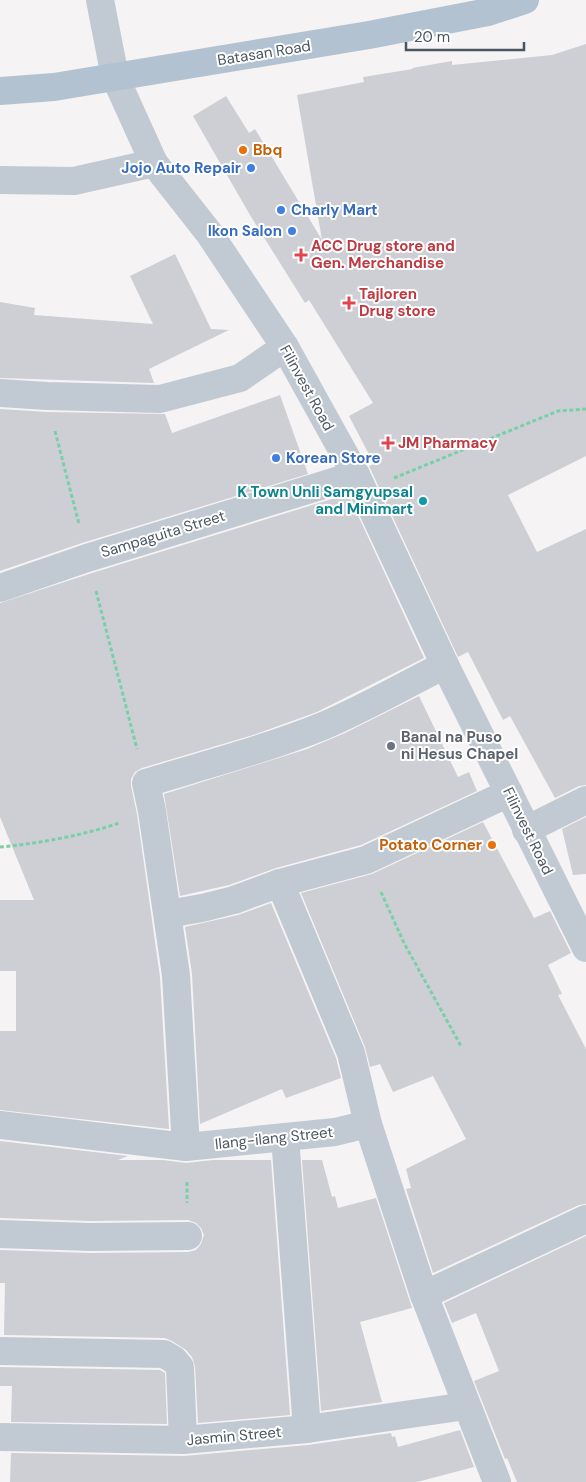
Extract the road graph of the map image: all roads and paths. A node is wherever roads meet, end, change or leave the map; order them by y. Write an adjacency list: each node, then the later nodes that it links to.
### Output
1 (100, 0): 3 (street, Filinvest Road)
2 (524, 0): 3 (main road, Batasan Road)
3 (115, 77): 4 (main road, Batasan Road); 5 (street, Filinvest Road)
4 (0, 91)
5 (154, 163): 6 (street); 7 (street, Filinvest Road)
6 (0, 180)
7 (285, 347): 9 (street); 11 (street, Filinvest Road)
8 (0, 393): 9 (street)
9 (47, 396): 12 (path)
10 (586, 409): 11 (path)
11 (360, 483): 12 (street, Sampaguita Street); 14 (street, Filinvest Road)
12 (87, 558): 13 (street, Sampaguita Street); 15 (path)
13 (0, 588)
14 (445, 665): 15 (street); 16 (street, Filinvest Road)
15 (146, 783): 18 (street)
16 (509, 793): 19 (street, Filinvest Road); 21 (street)
17 (586, 800): 19 (street)
18 (152, 811): 20 (path); 23 (street)
19 (526, 830): 24 (street, Filinvest Road)
20 (0, 847)
21 (366, 860): 22 (street); 26 (path)
22 (280, 883): 23 (street); 27 (street)
23 (168, 914): 30 (street)
24 (578, 914): 25 (street, Filinvest Road)
25 (586, 948)
26 (461, 1046)
27 (368, 1124): 29 (street, Ilang-ilang Street); 34 (street)
28 (0, 1125): 30 (street, Ilang-ilang Street)
29 (285, 1137): 30 (street, Ilang-ilang Street); 37 (street)
30 (186, 1147): 33 (path)
31 (586, 1219): 34 (street)
32 (0, 1234): 33 (street)
33 (188, 1236)
34 (424, 1295): 36 (street)
35 (0, 1350): 39 (street)
36 (466, 1406): 37 (street, Jasmin Street); 40 (street)
37 (307, 1429): 39 (street, Jasmin Street)
38 (0, 1437): 39 (street, Jasmin Street)
39 (183, 1440)
40 (497, 1482)

